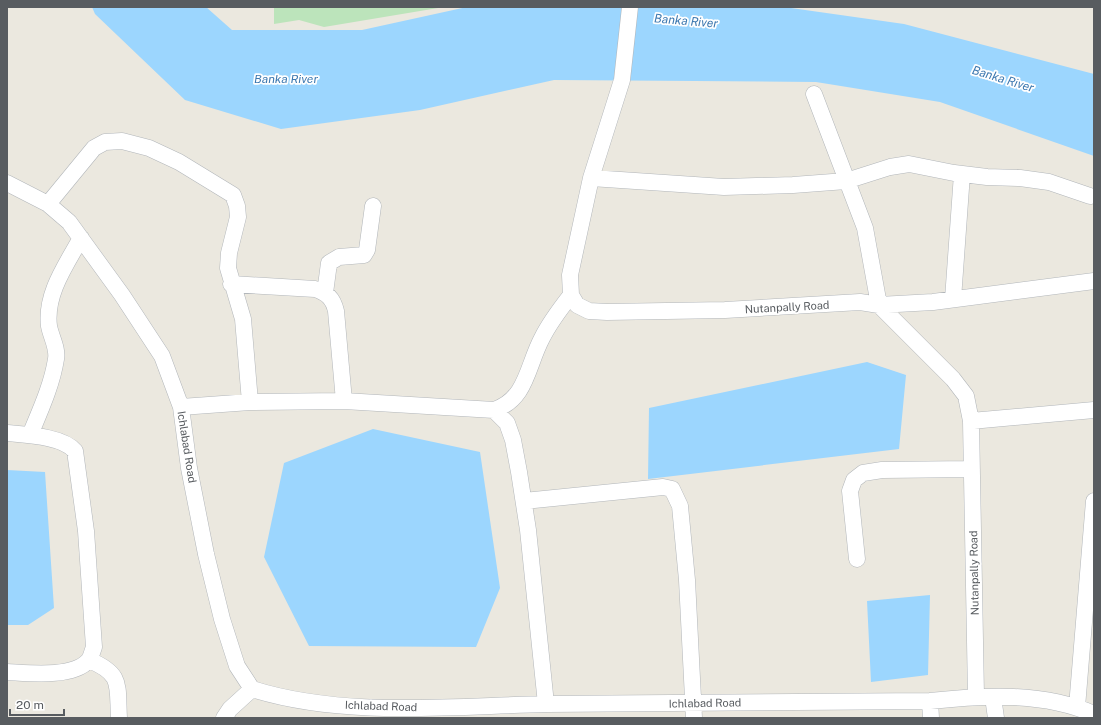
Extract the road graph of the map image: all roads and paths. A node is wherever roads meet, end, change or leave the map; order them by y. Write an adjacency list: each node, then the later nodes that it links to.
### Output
1 (630, 7): 4 (street)
2 (814, 94): 5 (street)
3 (962, 174): 5 (street); 7 (street); 15 (street)
4 (591, 178): 5 (street); 14 (street)
5 (846, 181): 16 (street)
6 (7, 183): 8 (street, Ichlabad Road)
7 (1090, 196)
8 (48, 204): 10 (street, Ichlabad Road); 12 (street)
9 (372, 206): 13 (street)
10 (81, 238): 19 (street, Ichlabad Road); 24 (street)
11 (1094, 281): 15 (street)
12 (231, 284): 13 (street); 18 (street)
13 (325, 293): 17 (street)
14 (571, 294): 16 (street, Nutanpally Road); 20 (street)
15 (953, 299): 16 (street)
16 (879, 305): 22 (street, Nutanpally Road)
17 (344, 401): 18 (street); 20 (street)
18 (250, 402): 19 (street)
19 (181, 407): 32 (street, Ichlabad Road)
20 (494, 410): 26 (street)
21 (1094, 410): 22 (street)
22 (971, 421): 25 (street, Nutanpally Road)
23 (7, 434): 24 (street)
24 (30, 435): 30 (street)
25 (972, 469): 29 (street); 33 (street, Nutanpally Road)
26 (524, 501): 36 (street); 38 (street)
27 (1094, 501): 28 (street)
28 (1092, 553): 37 (street)
29 (857, 559)
30 (89, 660): 31 (street); 41 (street)
31 (7, 672)
32 (252, 689): 39 (street, Ichlabad Road); 42 (street)
33 (976, 696): 34 (street, Ichlabad Road); 35 (street, Ichlabad Road)
34 (993, 697): 37 (street, Ichlabad Road); 44 (street)
35 (930, 701): 38 (street, Ichlabad Road); 43 (street)
36 (546, 704): 38 (street, Ichlabad Road); 39 (street, Ichlabad Road)
37 (1077, 707): 40 (street, Ichlabad Road)
38 (694, 710)
39 (372, 713)
40 (1094, 714)
41 (119, 718)
42 (224, 718)
43 (931, 718)
44 (996, 718)

